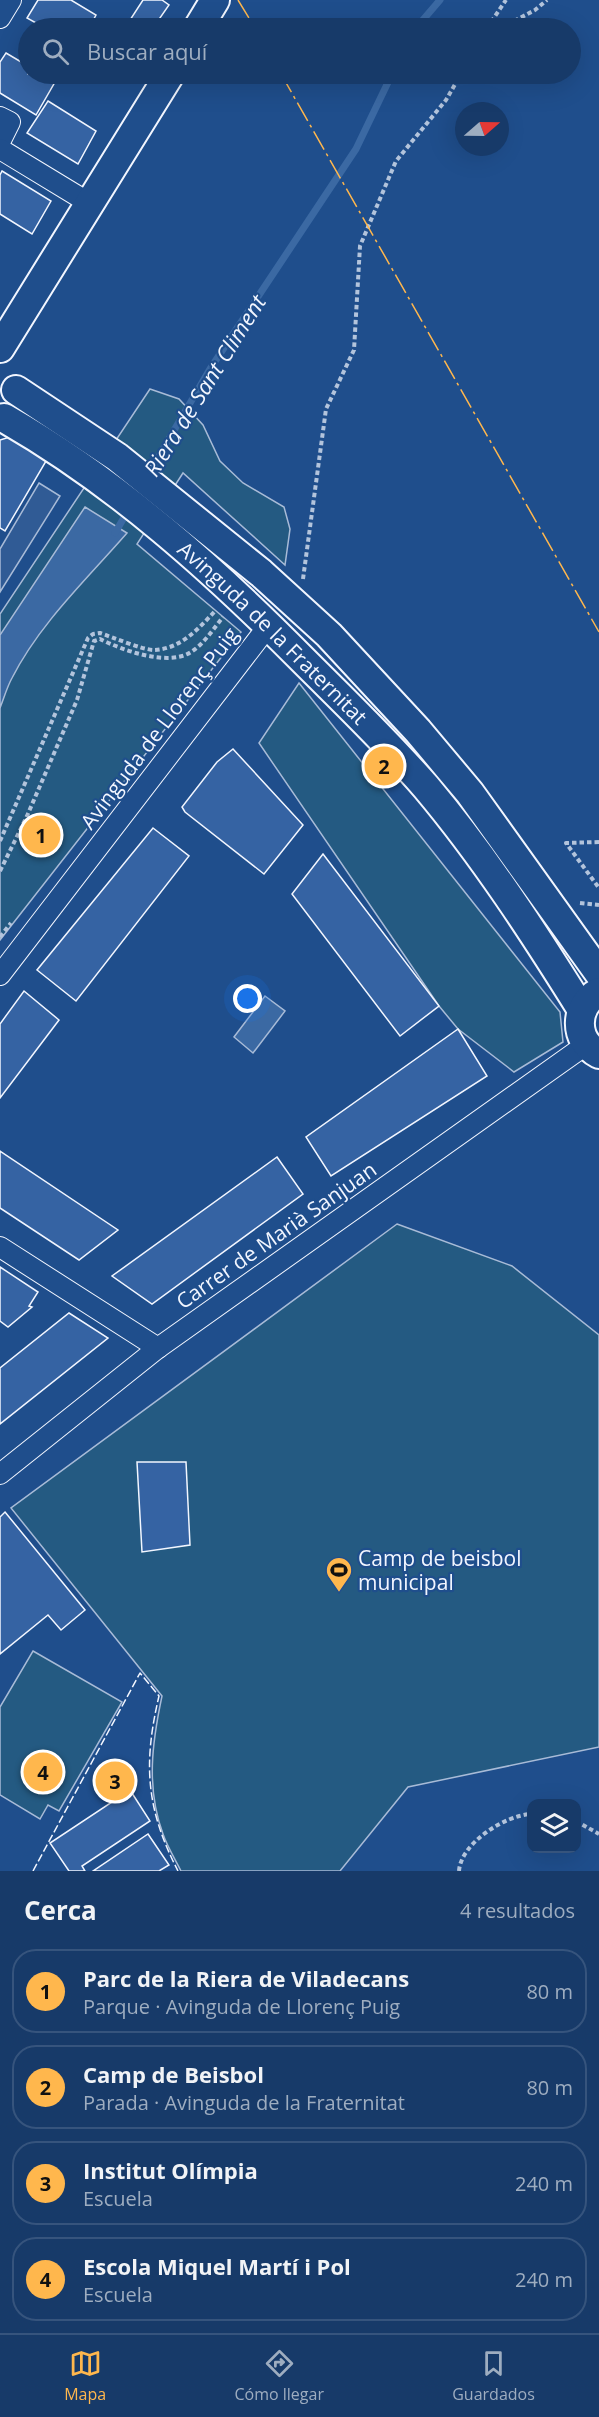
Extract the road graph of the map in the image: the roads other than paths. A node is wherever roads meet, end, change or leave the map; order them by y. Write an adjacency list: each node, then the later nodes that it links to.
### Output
1 (11, 0): 3 (street)
2 (215, 0): 4 (street)
3 (0, 18)
4 (198, 18)
5 (164, 84): 9 (street)
6 (0, 117): 7 (street)
7 (0, 142)
8 (0, 149): 9 (street)
9 (89, 203): 10 (street)
10 (0, 348)
11 (0, 359): 12 (street)
12 (16, 390): 13 (street); 15 (street, Avinguda de la Fraternitat)
13 (2, 420): 14 (street, Avinguda de la Fraternitat)
14 (269, 625): 16 (street, Avinguda de Llorenç Puig); 17 (street, Avinguda de la Fraternitat)
15 (599, 973)
16 (0, 975)
17 (590, 1001): 18 (street)
18 (593, 1049): 20 (street, Carrer de Marià Sanjuan)
19 (0, 1247): 20 (street)
20 (158, 1348): 21 (street, Carrer de Marià Sanjuan)
21 (0, 1474)

